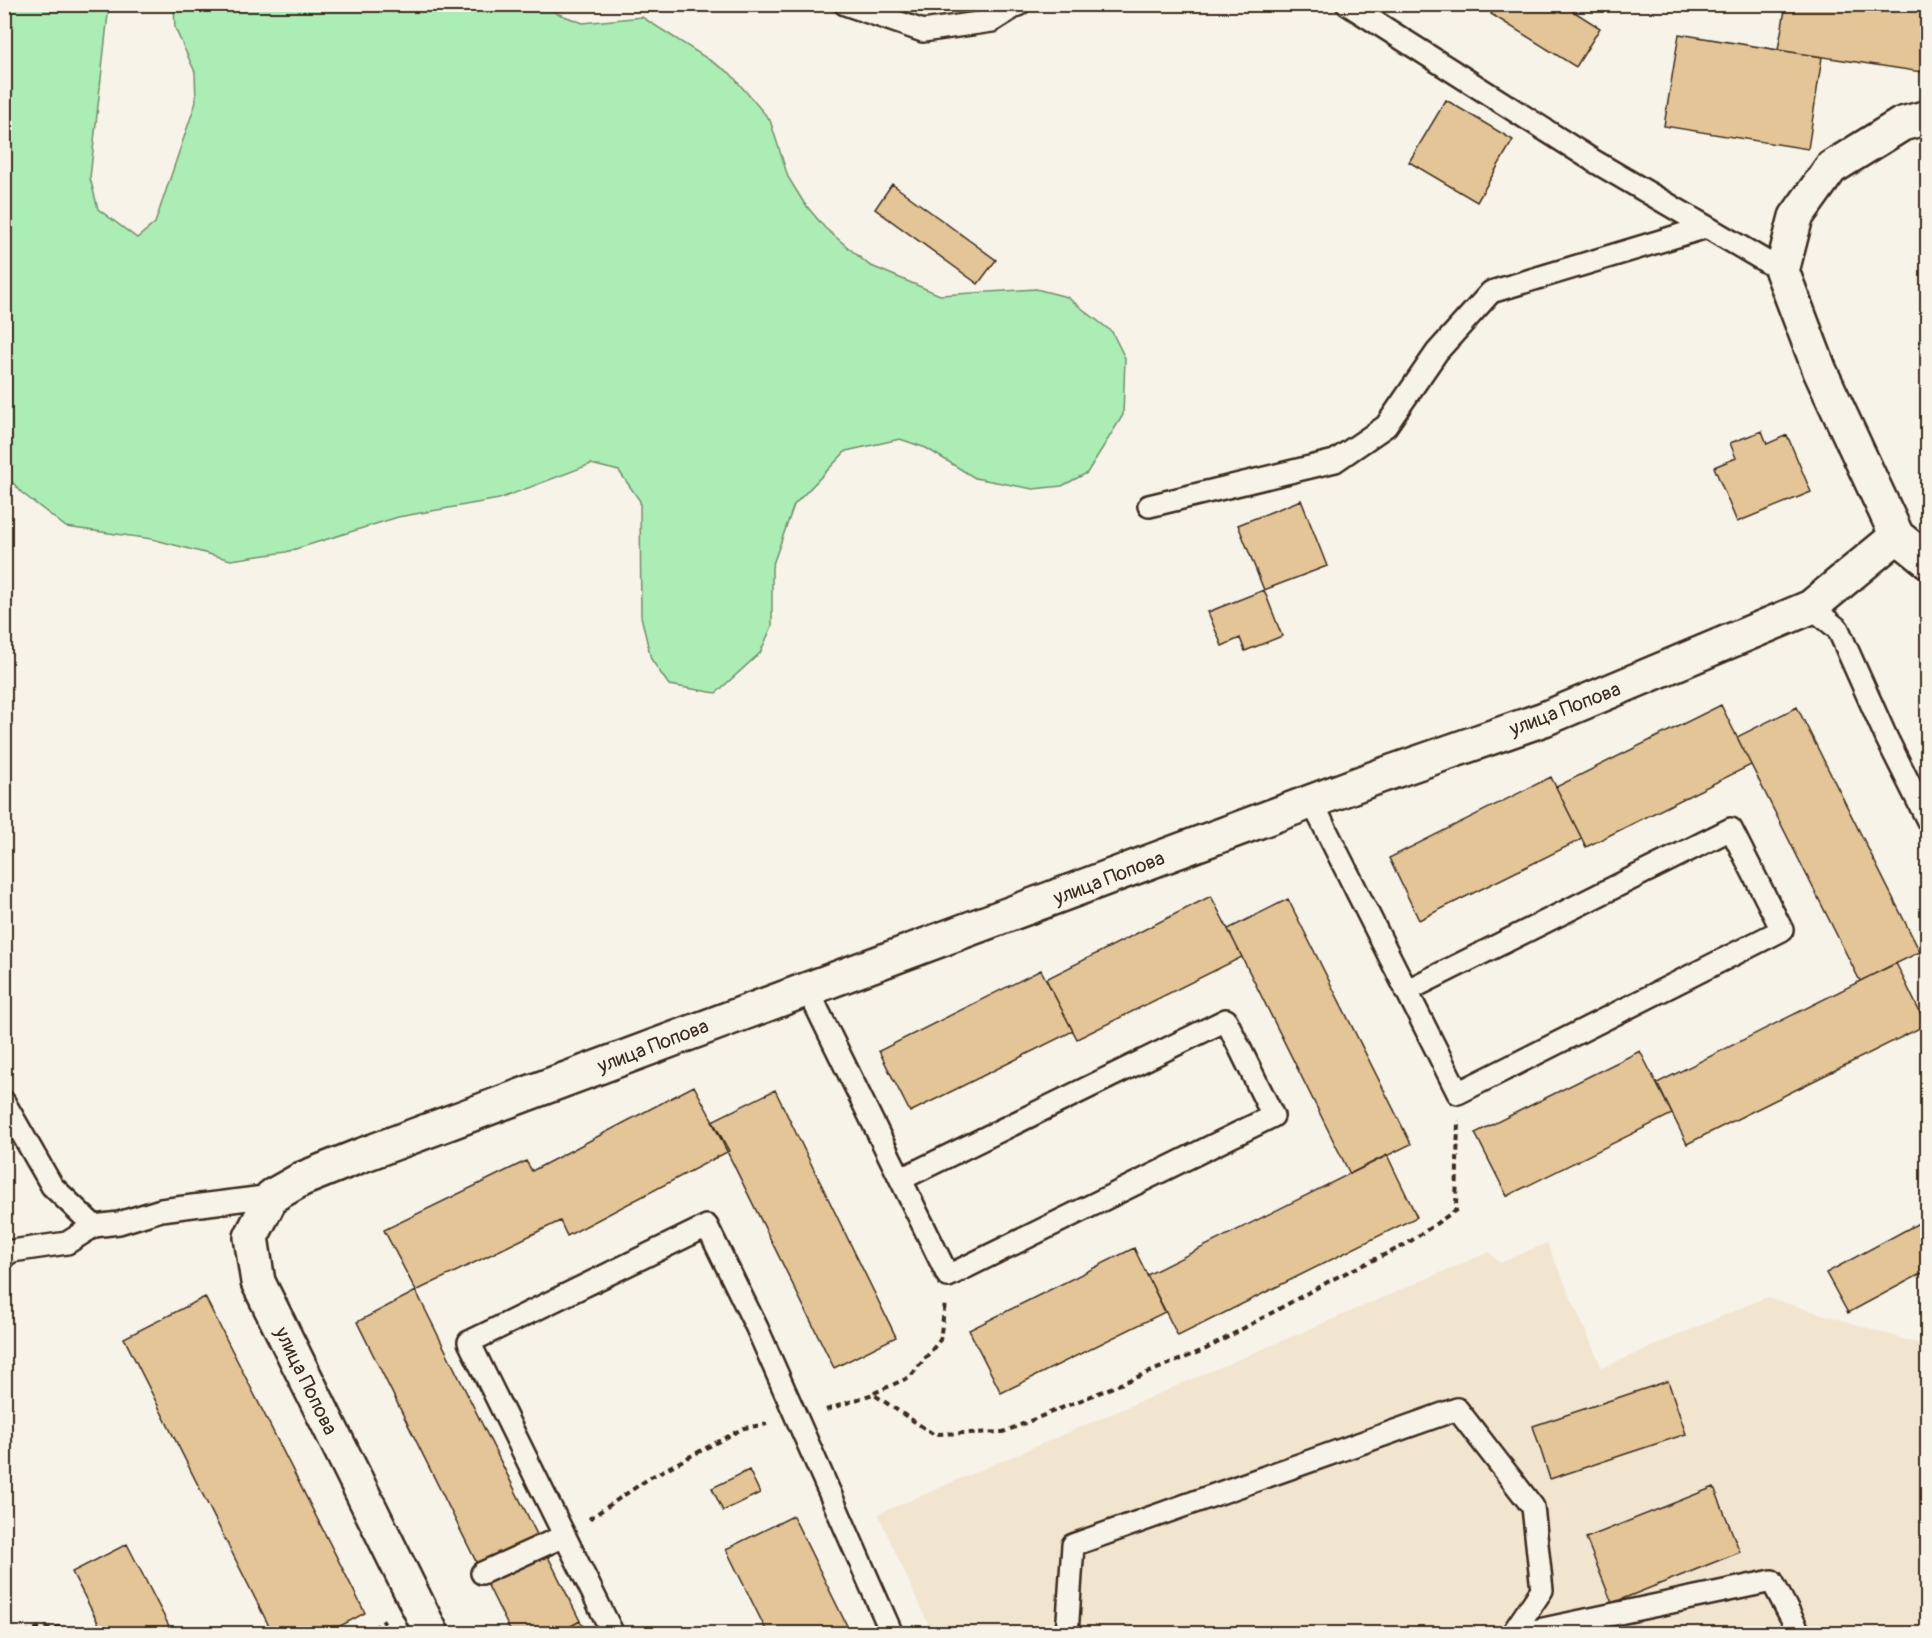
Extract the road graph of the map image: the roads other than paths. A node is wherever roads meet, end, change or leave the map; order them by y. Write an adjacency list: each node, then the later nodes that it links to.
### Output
1 (845, 4): 2 (lane)
2 (1019, 4)
3 (1347, 4): 5 (lane)
4 (1928, 117): 6 (street)
5 (1707, 227): 6 (lane); 7 (lane)
6 (1782, 271): 8 (street)
7 (1149, 506)
8 (1897, 536): 9 (street); 10 (street, улица Попова)
9 (1928, 561)
10 (1811, 607): 11 (street, улица Попова); 12 (lane)
11 (1312, 802): 13 (street, улица Попова); 14 (lane)
12 (1928, 821)
13 (807, 988): 16 (lane); 17 (street, улица Попова)
14 (1406, 990): 14 (lane)
15 (4, 1102): 18 (lane)
16 (901, 1179): 16 (lane)
17 (272, 1197): 18 (lane); 22 (street, улица Попова)
18 (94, 1226): 19 (lane)
19 (4, 1256)
20 (564, 1536): 21 (lane); 23 (lane); 24 (lane)
21 (482, 1573)
22 (432, 1634)
23 (612, 1634)
24 (892, 1634)
25 (1067, 1634): 26 (lane)
26 (1512, 1634)
27 (1519, 1634): 28 (lane)
28 (1800, 1634)

